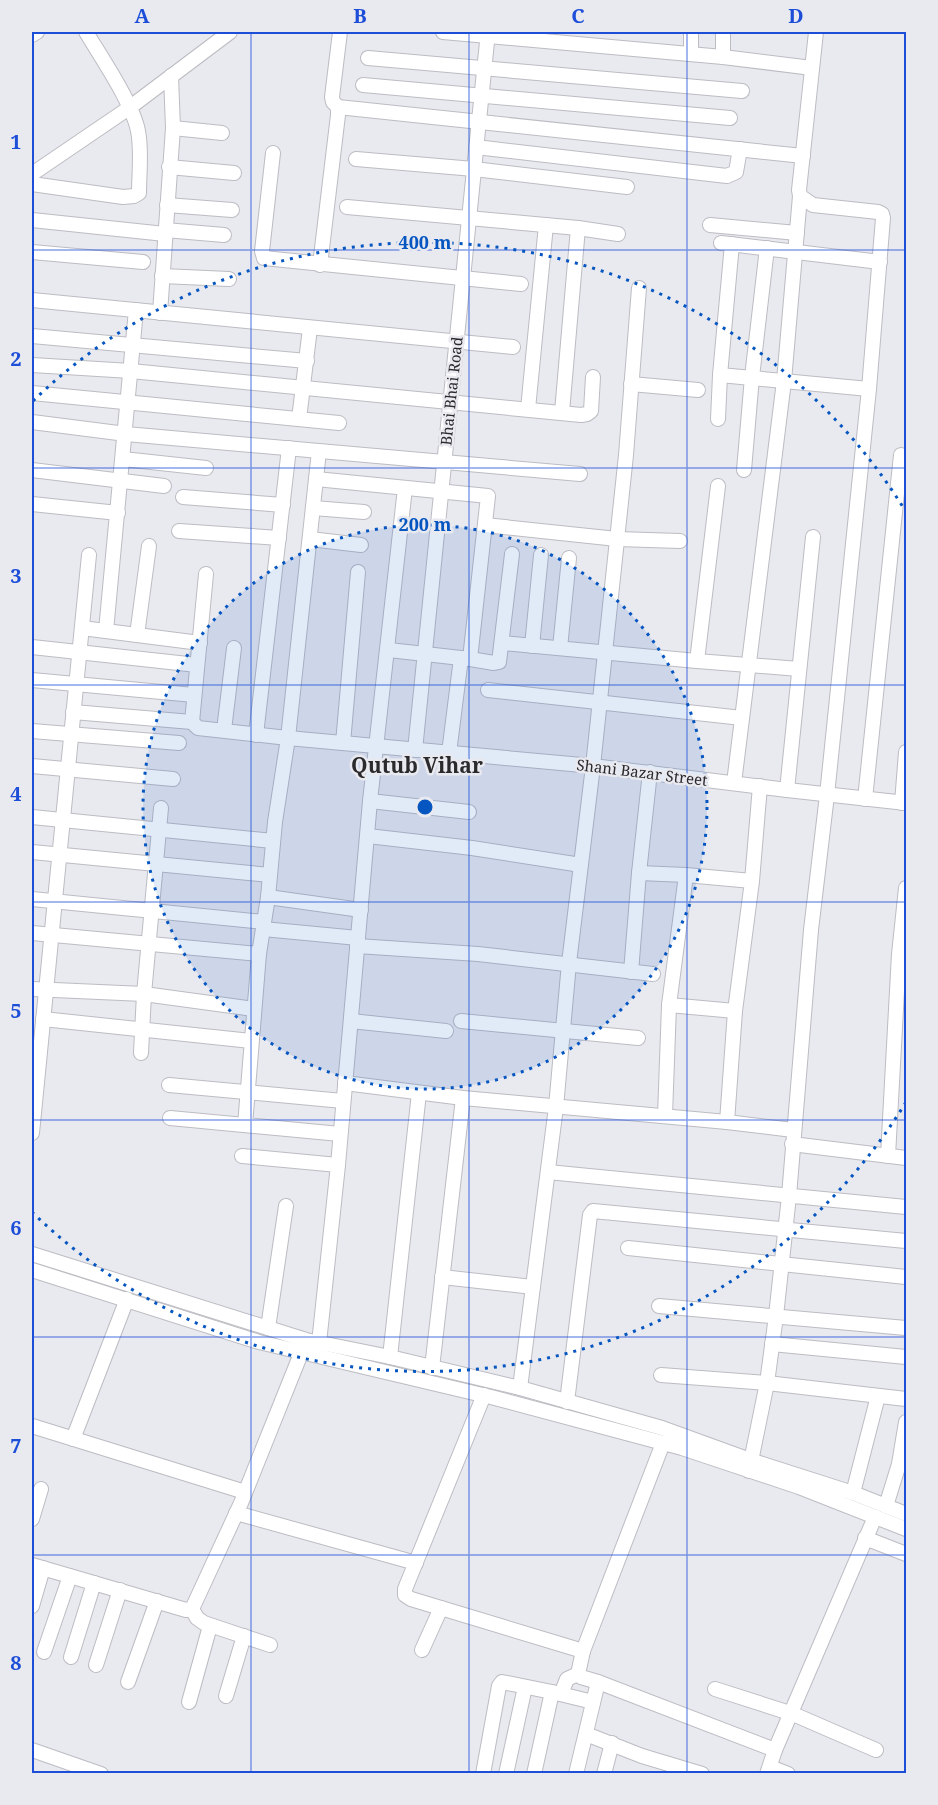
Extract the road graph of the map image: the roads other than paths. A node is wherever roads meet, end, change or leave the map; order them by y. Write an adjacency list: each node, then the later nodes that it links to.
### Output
1 (37, 32): 11 (street)
2 (86, 32): 23 (street)
3 (230, 32): 18 (street)
4 (340, 32): 22 (street)
5 (443, 32): 10 (street)
6 (597, 32): 12 (street)
7 (691, 32): 13 (street)
8 (723, 32): 14 (street)
9 (816, 32): 17 (street)
10 (488, 34): 12 (street); 16 (street, Bhai Bhai Road)
11 (32, 35)
12 (596, 46): 13 (street)
13 (691, 54): 14 (street)
14 (723, 57): 17 (street)
15 (368, 58): 16 (street)
16 (484, 68): 20 (street); 21 (street, Bhai Bhai Road)
17 (812, 68): 31 (street)
18 (171, 76): 23 (street); 26 (street)
19 (363, 85): 21 (street)
20 (742, 91)
21 (481, 96): 24 (street); 25 (street, Bhai Bhai Road)
22 (338, 107): 25 (street); 57 (street)
23 (129, 108): 36 (street); 37 (street)
24 (730, 118)
25 (478, 121): 28 (street, Bhai Bhai Road); 29 (street)
26 (173, 128): 27 (street); 33 (street)
27 (222, 133)
28 (476, 147): 29 (street); 34 (street, Bhai Bhai Road)
29 (740, 149): 31 (street)
30 (273, 153): 57 (street)
31 (803, 156): 39 (street)
32 (356, 159): 34 (street)
33 (169, 167): 35 (street); 40 (street)
34 (474, 169): 38 (street); 43 (street, Bhai Bhai Road)
35 (234, 173)
36 (32, 174)
37 (32, 184)
38 (627, 187)
39 (800, 196): 49 (street); 56 (street)
40 (167, 205): 42 (street); 48 (street)
41 (347, 207): 43 (street)
42 (232, 210)
43 (469, 217): 45 (street); 59 (street, Bhai Bhai Road)
44 (32, 220): 48 (street)
45 (546, 225): 47 (street); 85 (street)
46 (710, 225): 49 (street)
47 (578, 228): 50 (street); 86 (street)
48 (165, 232): 51 (street); 58 (street)
49 (796, 233): 53 (street)
50 (618, 234)
51 (224, 235)
52 (767, 248): 53 (street); 74 (street); 76 (street)
53 (795, 251): 56 (street); 77 (street)
54 (32, 252): 55 (street)
55 (143, 262)
56 (880, 262): 80 (street)
57 (320, 265): 59 (street)
58 (162, 276): 60 (street); 65 (street)
59 (462, 277): 61 (street); 68 (street, Bhai Bhai Road)
60 (229, 279)
61 (521, 284)
62 (639, 288): 78 (street)
63 (32, 300): 64 (street)
64 (136, 310): 65 (street); 69 (street)
65 (160, 313): 66 (street)
66 (310, 328): 68 (street); 71 (street)
67 (32, 336): 69 (street)
68 (456, 341): 70 (street); 84 (street, Bhai Bhai Road)
69 (134, 344): 71 (street); 73 (street)
70 (513, 347)
71 (307, 361): 79 (street)
72 (32, 364): 73 (street)
73 (131, 371): 79 (street); 83 (street)
74 (720, 375): 76 (street); 88 (street)
75 (593, 377): 86 (street)
76 (752, 377): 77 (street); 99 (street)
77 (784, 381): 80 (street); 144 (street)
78 (631, 384): 81 (street); 118 (street)
79 (303, 387): 84 (street); 87 (street)
80 (869, 389): 173 (street)
81 (698, 390)
82 (32, 393): 83 (street)
83 (129, 402): 87 (street); 91 (street)
84 (450, 402): 85 (street); 96 (street, Bhai Bhai Road)
85 (528, 409): 86 (street)
86 (562, 412)
87 (299, 419): 90 (street)
88 (718, 419)
89 (32, 422): 91 (street)
90 (339, 423)
91 (126, 434): 92 (street); 95 (street)
92 (289, 448): 93 (street); 109 (street)
93 (319, 451): 96 (street); 101 (street)
94 (902, 455): 174 (street)
95 (123, 459): 97 (street); 102 (street)
96 (443, 462): 100 (street); 106 (street, Bhai Bhai Road)
97 (206, 468)
98 (32, 470): 102 (street)
99 (744, 470)
100 (580, 474)
101 (316, 480): 105 (street); 110 (street)
102 (121, 481): 103 (street); 112 (street)
103 (164, 486)
104 (718, 486): 142 (street)
105 (405, 488): 106 (street); 137 (street)
106 (440, 492): 113 (street); 140 (street, Bhai Bhai Road)
107 (183, 497): 109 (street)
108 (32, 504): 112 (street)
109 (283, 505): 116 (street)
110 (313, 508): 111 (street); 117 (street)
111 (364, 512)
112 (117, 513): 129 (street)
113 (485, 525): 118 (street); 141 (street)
114 (179, 531): 116 (street)
115 (813, 537): 145 (street)
116 (279, 538): 157 (street)
117 (310, 539): 120 (street); 158 (street)
118 (617, 539): 119 (street); 139 (street)
119 (680, 541)
120 (361, 545)
121 (149, 546): 130 (street)
122 (512, 554): 132 (street)
123 (89, 555): 128 (street)
124 (541, 555): 133 (street)
125 (569, 558): 136 (street)
126 (358, 572): 160 (street)
127 (206, 574): 131 (street)
128 (82, 628): 129 (street); 138 (street)
129 (106, 631): 130 (street)
130 (137, 635): 131 (street)
131 (200, 642): 143 (street)
132 (502, 643): 133 (street); 141 (street)
133 (532, 646): 136 (street)
134 (32, 647): 138 (street)
135 (234, 648): 154 (street)
136 (560, 648): 139 (street)
137 (388, 650): 140 (street); 161 (street)
138 (79, 652): 143 (street); 147 (street)
139 (605, 652): 142 (street); 150 (street)
140 (425, 655): 141 (street); 162 (street, Bhai Bhai Road)
141 (466, 659): 164 (street)
142 (697, 661): 144 (street)
143 (198, 665): 149 (street)
144 (748, 666): 145 (street); 152 (street)
145 (799, 669): 172 (street)
146 (32, 680): 147 (street)
147 (76, 684): 149 (street); 151 (street)
148 (488, 690): 150 (street)
149 (194, 695): 153 (street)
150 (600, 702): 152 (street); 166 (street)
151 (73, 711): 153 (street, Shani Bazar Street); 156 (street)
152 (742, 718): 170 (street)
153 (192, 722): 154 (street, Shani Bazar Street)
154 (224, 730): 157 (street, Shani Bazar Street)
155 (32, 731): 156 (street)
156 (70, 735): 159 (street); 167 (street)
157 (256, 735): 158 (street, Shani Bazar Street)
158 (288, 738): 160 (street, Shani Bazar Street); 183 (street)
159 (179, 743)
160 (343, 743): 161 (street, Shani Bazar Street)
161 (378, 746): 162 (street, Shani Bazar Street); 175 (street)
162 (415, 750): 164 (street, Shani Bazar Street)
163 (906, 752): 176 (street)
164 (449, 753): 166 (street, Shani Bazar Street)
165 (32, 766): 167 (street)
166 (593, 766): 168 (street, Shani Bazar Street); 187 (street)
167 (68, 770): 169 (street); 180 (street)
168 (650, 772): 170 (street, Shani Bazar Street); 188 (street)
169 (173, 779)
170 (734, 783): 171 (street, Shani Bazar Street)
171 (760, 786): 172 (street, Shani Bazar Street); 191 (street)
172 (786, 790): 173 (street, Shani Bazar Street)
173 (827, 795): 174 (street, Shani Bazar Street); 236 (street)
174 (865, 799): 176 (street, Shani Bazar Street)
175 (370, 801): 178 (street); 182 (street)
176 (904, 803)
177 (161, 808): 181 (street)
178 (470, 812)
179 (32, 817): 180 (street)
180 (62, 820): 181 (street); 185 (street)
181 (159, 831): 183 (street); 186 (street)
182 (368, 836): 187 (street); 196 (street)
183 (273, 841): 190 (street)
184 (32, 852): 185 (street)
185 (58, 854): 186 (street); 195 (street)
186 (155, 864): 190 (street); 197 (street)
187 (581, 865): 204 (street)
188 (639, 873): 189 (street); 205 (street)
189 (686, 874): 191 (street); 209 (street)
190 (270, 875): 193 (street)
191 (752, 881): 211 (street)
192 (906, 888): 238 (street)
193 (268, 897): 196 (street); 198 (street)
194 (32, 899): 195 (street)
195 (54, 901): 197 (street); 200 (street)
196 (361, 910): 201 (street)
197 (153, 911): 198 (street); 202 (street)
198 (264, 926): 201 (street); 203 (street)
199 (32, 933): 200 (street)
200 (51, 934): 202 (street); 207 (street)
201 (357, 942): 204 (street); 213 (street)
202 (148, 943): 203 (street); 208 (street)
203 (259, 954): 210 (street)
204 (569, 963): 205 (street); 217 (street)
205 (632, 972): 206 (street)
206 (653, 974)
207 (39, 990): 208 (street); 212 (street)
208 (144, 994): 210 (street); 215 (street)
209 (669, 1005): 211 (street); 230 (street)
210 (254, 1009): 219 (street)
211 (735, 1011): 232 (street)
212 (43, 1018): 215 (street); 220 (street)
213 (351, 1021): 216 (street); 223 (street)
214 (461, 1021): 217 (street)
215 (142, 1028): 219 (street); 221 (street)
216 (446, 1031)
217 (562, 1032): 218 (street); 229 (street)
218 (638, 1038)
219 (251, 1041): 225 (street)
220 (36, 1052): 222 (street)
221 (141, 1053)
222 (34, 1082): 234 (street)
223 (345, 1083): 226 (street); 228 (street)
224 (169, 1085): 225 (street)
225 (248, 1091): 228 (street); 233 (street)
226 (419, 1093): 227 (street); 261 (street)
227 (463, 1098): 229 (street); 251 (street)
228 (343, 1101): 235 (street)
229 (556, 1107): 230 (street); 241 (street)
230 (665, 1116): 232 (street)
231 (170, 1118): 233 (street)
232 (727, 1122): 236 (street)
233 (245, 1125): 235 (street)
234 (32, 1132)
235 (340, 1134): 240 (street)
236 (792, 1137): 238 (street); 242 (street)
237 (242, 1156): 240 (street)
238 (888, 1156): 239 (street)
239 (906, 1158)
240 (338, 1164): 260 (street)
241 (548, 1172): 242 (street); 253 (street)
242 (789, 1196): 244 (street); 245 (street)
243 (286, 1206): 257 (street)
244 (906, 1207)
245 (785, 1229): 246 (street); 249 (street); 271 (street)
246 (906, 1241)
247 (628, 1248): 249 (street)
248 (32, 1254): 257 (street)
249 (780, 1265): 252 (street); 256 (street)
250 (32, 1270): 254 (street)
251 (442, 1277): 253 (street); 263 (street)
252 (906, 1277)
253 (533, 1287): 266 (street)
254 (127, 1299): 260 (street); 274 (street)
255 (659, 1306): 256 (street)
256 (776, 1316): 258 (street); 259 (street)
257 (268, 1328): 260 (street)
258 (906, 1328)
259 (772, 1344): 262 (street); 265 (street)
260 (309, 1345): 261 (street); 268 (street); 278 (street)
261 (390, 1357): 263 (street)
262 (906, 1357)
263 (432, 1368): 266 (street)
264 (661, 1375): 265 (street)
265 (767, 1383): 269 (street); 276 (street)
266 (520, 1388): 271 (street)
267 (906, 1392): 270 (street)
268 (484, 1395): 275 (street); 288 (street)
269 (878, 1396): 270 (street); 279 (street)
270 (906, 1399)
271 (567, 1402): 276 (street)
272 (906, 1422): 280 (street)
273 (32, 1426): 274 (street)
274 (73, 1439): 278 (street)
275 (663, 1443): 276 (street); 302 (street)
276 (751, 1466): 279 (street); 283 (street)
277 (40, 1489): 284 (street)
278 (245, 1492): 281 (street)
279 (853, 1493): 280 (street)
280 (886, 1506): 282 (street)
281 (236, 1513): 288 (street); 296 (street)
282 (906, 1514)
283 (875, 1517): 285 (street); 286 (street)
284 (32, 1519)
285 (906, 1529)
286 (865, 1538): 287 (street); 314 (street)
287 (906, 1554)
288 (416, 1563): 295 (street)
289 (37, 1567): 290 (street); 294 (street)
290 (70, 1576): 291 (street); 301 (street)
291 (94, 1583): 292 (street); 303 (street)
292 (120, 1590): 293 (street); 304 (street)
293 (157, 1601): 296 (street); 306 (street)
294 (32, 1606)
295 (441, 1608): 300 (street); 302 (street)
296 (192, 1609): 297 (street)
297 (210, 1626): 298 (street); 312 (street)
298 (244, 1636): 299 (street); 311 (street)
299 (270, 1645)
300 (422, 1650)
301 (44, 1652)
302 (583, 1652): 305 (street)
303 (71, 1657)
304 (96, 1665)
305 (578, 1674): 307 (street); 310 (street)
306 (128, 1682)
307 (598, 1682): 313 (street); 318 (street)
308 (525, 1687): 310 (street); 322 (street); 323 (street)
309 (715, 1689): 314 (street)
310 (556, 1693): 313 (street); 324 (street)
311 (226, 1696)
312 (189, 1702)
313 (592, 1702): 315 (street)
314 (790, 1713): 318 (street); 319 (street)
315 (586, 1734): 316 (street); 325 (street)
316 (612, 1743): 326 (street); 327 (street)
317 (32, 1750): 321 (street)
318 (775, 1750): 320 (street)
319 (876, 1750)
320 (768, 1770): 328 (street)
321 (101, 1773)
322 (483, 1773)
323 (506, 1773)
324 (534, 1773)
325 (576, 1773)
326 (606, 1773)
327 (702, 1773)
328 (788, 1773)

